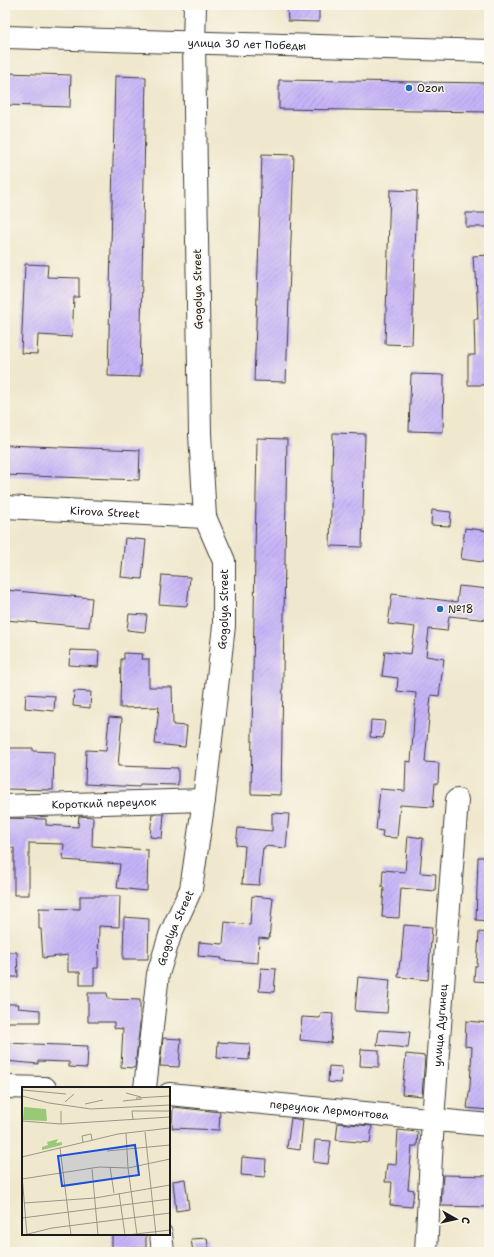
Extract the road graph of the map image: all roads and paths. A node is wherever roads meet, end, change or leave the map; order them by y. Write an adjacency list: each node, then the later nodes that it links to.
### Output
1 (195, 5): 3 (street, Gogolya Street)
2 (5, 37): 3 (street, улица 30 лет Победы)
3 (194, 43): 4 (street, улица 30 лет Победы); 6 (street, Gogolya Street)
4 (489, 51)
5 (5, 507): 6 (street, Kirova Street)
6 (204, 517): 7 (street, Gogolya Street)
7 (204, 800): 9 (street, Короткий переулок); 12 (street, Gogolya Street)
8 (457, 800): 14 (street, улица Дугинец)
9 (5, 806)
10 (5, 1086): 11 (street)
11 (24, 1087)
12 (145, 1087)
13 (170, 1094): 14 (street, переулок Лермонтова)
14 (433, 1119): 15 (street, переулок Лермонтова); 18 (street, улица Дугинец)
15 (489, 1125)
16 (161, 1235): 17 (street)
17 (163, 1252)
18 (426, 1252)

